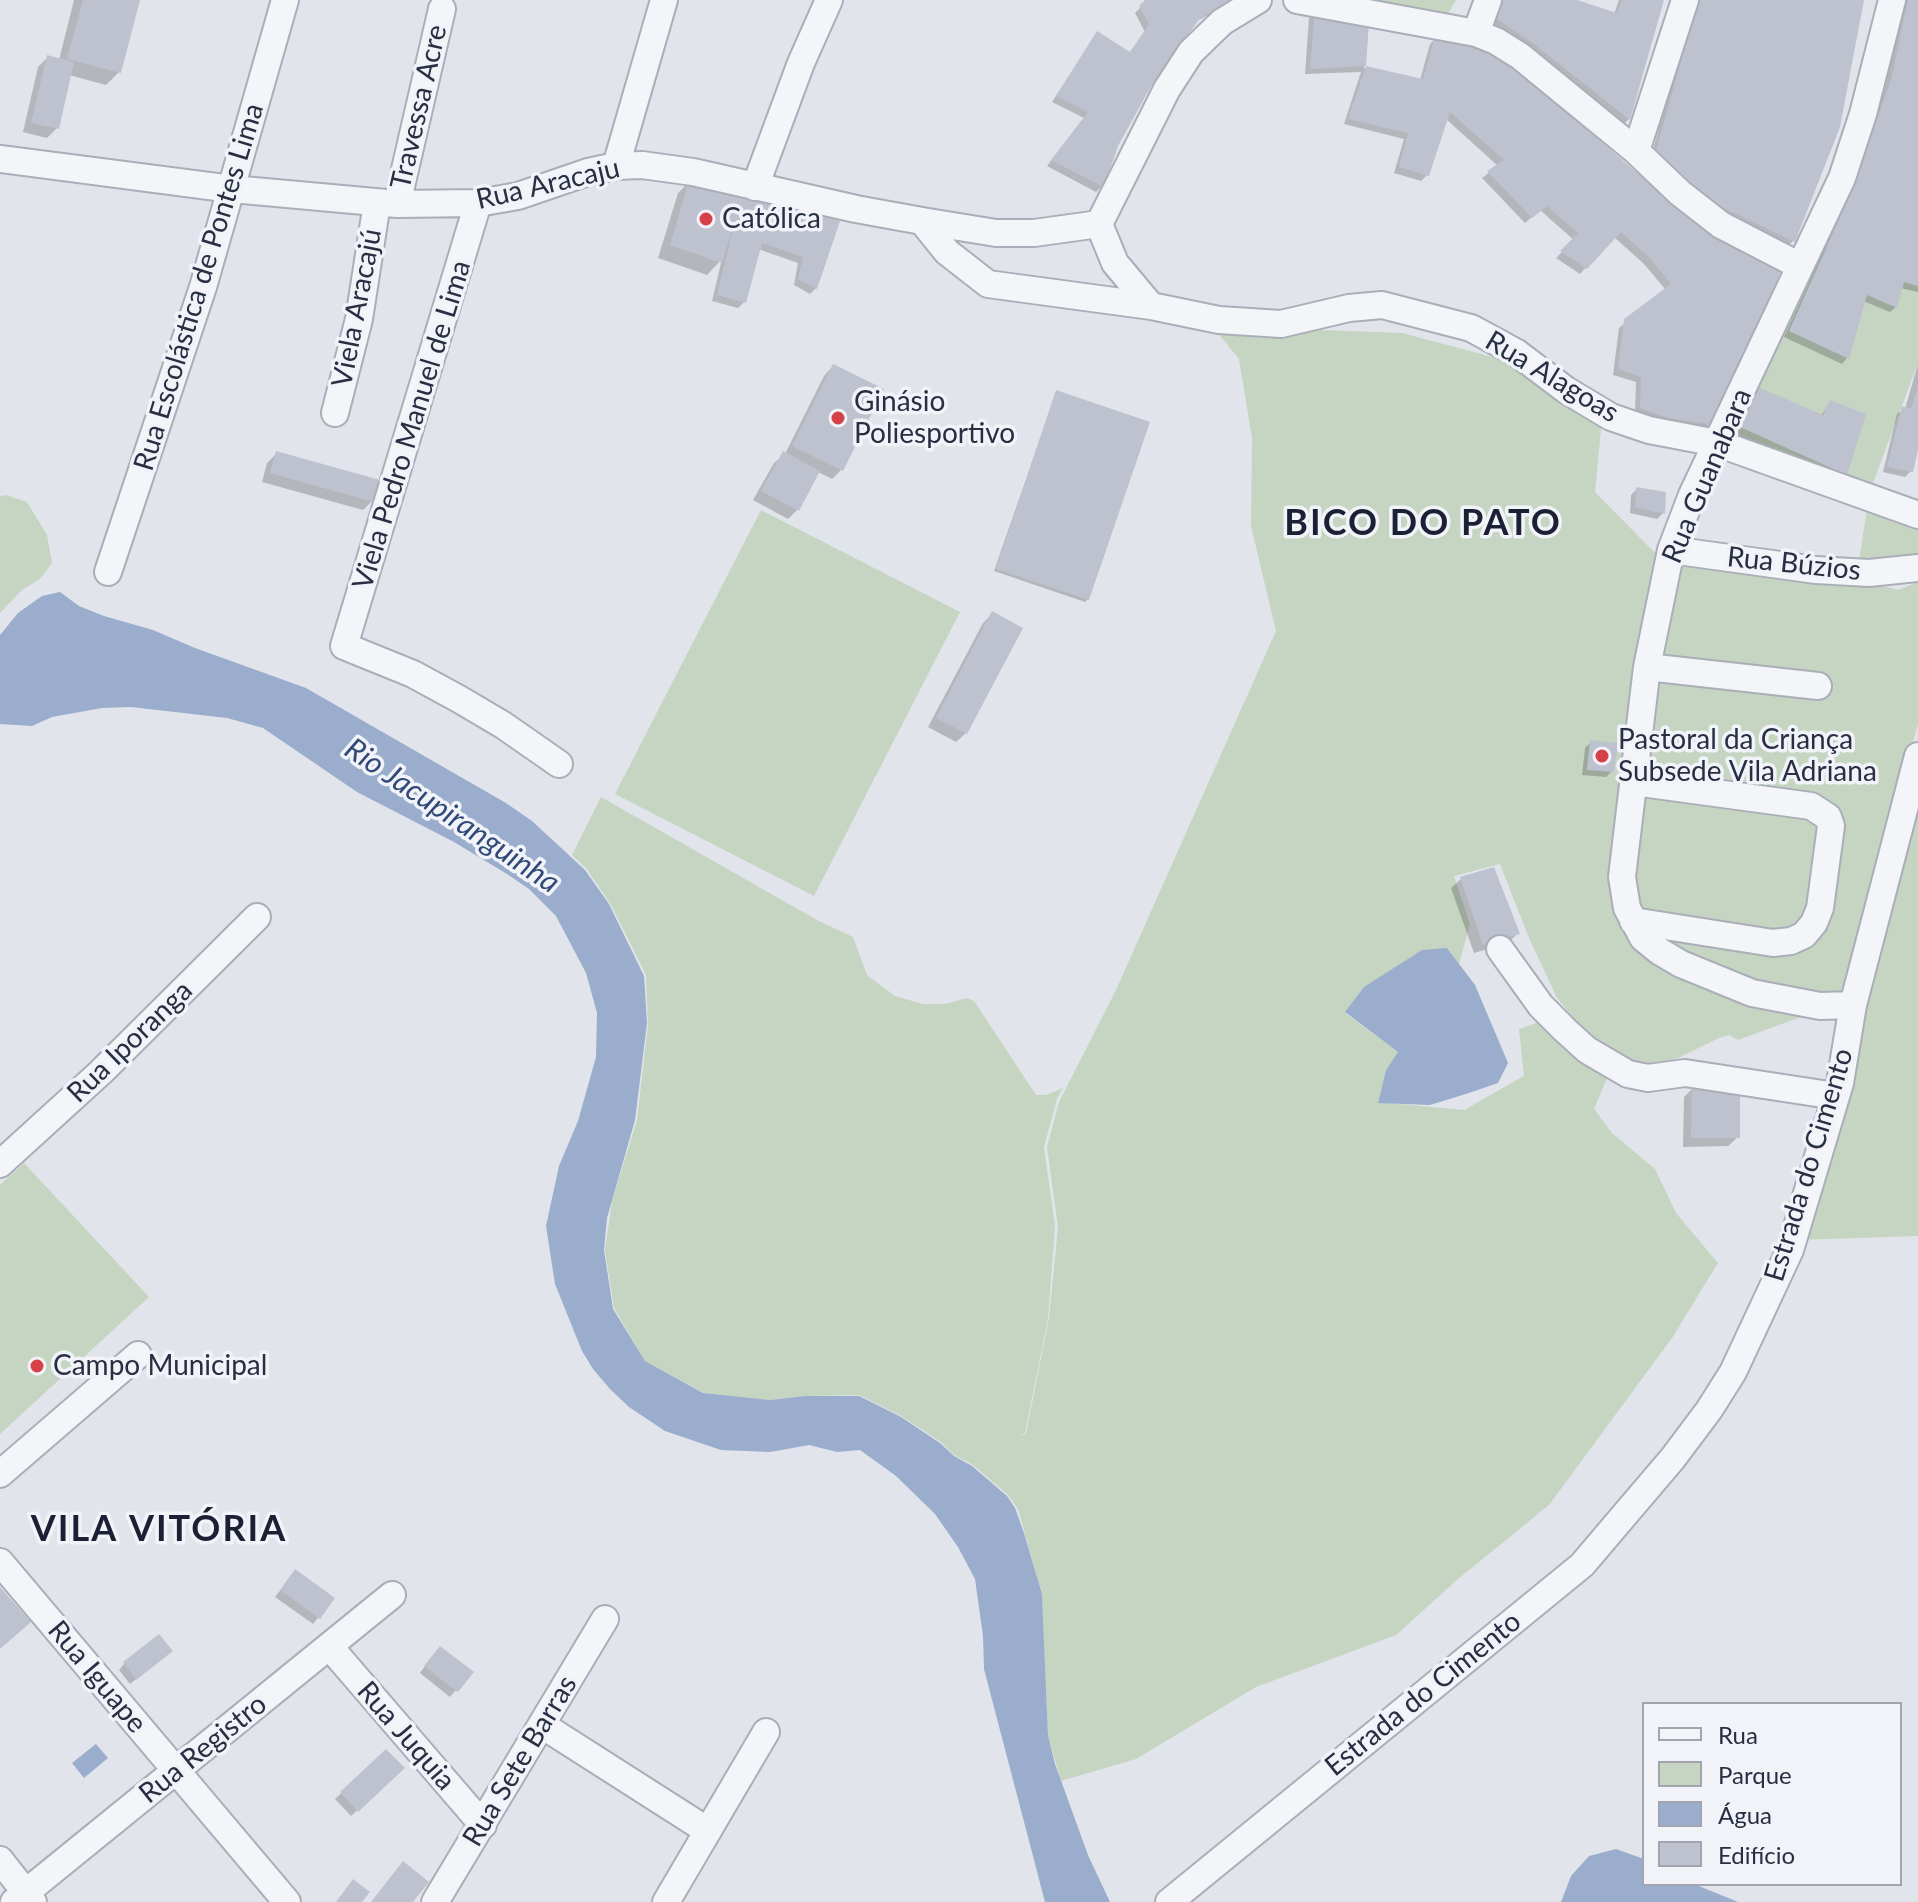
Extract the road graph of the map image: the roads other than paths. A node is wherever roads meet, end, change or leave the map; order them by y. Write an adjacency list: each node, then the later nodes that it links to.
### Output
1 (285, 0): 15 (street, Rua Escolástica de Pontes Lima)
2 (664, 0): 13 (street)
3 (829, 0): 14 (street)
4 (1258, 0): 19 (street)
5 (1297, 0): 10 (street)
6 (1488, 0): 10 (street)
7 (1685, 0): 11 (street)
8 (1892, 0): 20 (street, Rua Guanabara)
9 (442, 9): 17 (street, Travessa Acre)
10 (1476, 33): 11 (street)
11 (1636, 151): 20 (street)
12 (0, 159): 15 (street, Rua Aracaju)
13 (616, 166): 14 (street, Rua Aracaju); 16 (street, Rua Aracaju)
14 (755, 187): 18 (street, Rua Aracaju)
15 (232, 189): 17 (street, Rua Aracaju); 27 (street, Rua Escolástica de Pontes Lima)
16 (478, 203): 17 (street, Rua Aracaju); 31 (street, Viela Pedro Manuel de Lima)
17 (387, 204): 22 (street, Viela Aracajú)
18 (922, 221): 19 (street, Rua Aracaju); 21 (street, Rua Alagoas)
19 (1099, 224): 21 (street)
20 (1800, 266): 23 (street, Rua Guanabara)
21 (1151, 306): 23 (street, Rua Alagoas)
22 (335, 413)
23 (1717, 443): 24 (street, Rua Alagoas); 25 (street, Rua Guanabara)
24 (1918, 515)
25 (1671, 550): 26 (street, Rua Búzios); 28 (street, Rua Guanabara)
26 (1918, 568)
27 (108, 572)
28 (1647, 667): 29 (street); 32 (street, Rua Guanabara)
29 (1818, 686)
30 (1918, 756): 36 (street, Estrada do Cimento)
31 (559, 764)
32 (1634, 782): 34 (street, Rua Guanabara); 34 (street)
33 (257, 917): 38 (street, Rua Iporanga)
34 (1633, 921): 36 (street, Rua Guanabara)
35 (1500, 949): 37 (street)
36 (1853, 1005): 37 (street, Estrada do Cimento)
37 (1836, 1096): 55 (street, Estrada do Cimento)
38 (0, 1164)
39 (138, 1355): 40 (street)
40 (0, 1474)
41 (0, 1562): 47 (street, Rua Iguape)
42 (392, 1595): 44 (street, Rua Registro)
43 (605, 1619): 45 (street, Rua Sete Barras)
44 (329, 1646): 47 (street, Rua Registro); 48 (street, Rua Juquia)
45 (542, 1725): 48 (street, Rua Sete Barras); 49 (street)
46 (766, 1732): 49 (street)
47 (176, 1771): 51 (street, Rua Registro); 52 (street, Rua Iguape)
48 (483, 1825): 53 (street, Rua Sete Barras)
49 (708, 1831): 54 (street)
50 (0, 1860): 51 (street)
51 (24, 1899)
52 (287, 1902)
53 (435, 1902)
54 (666, 1902)
55 (1169, 1902)

